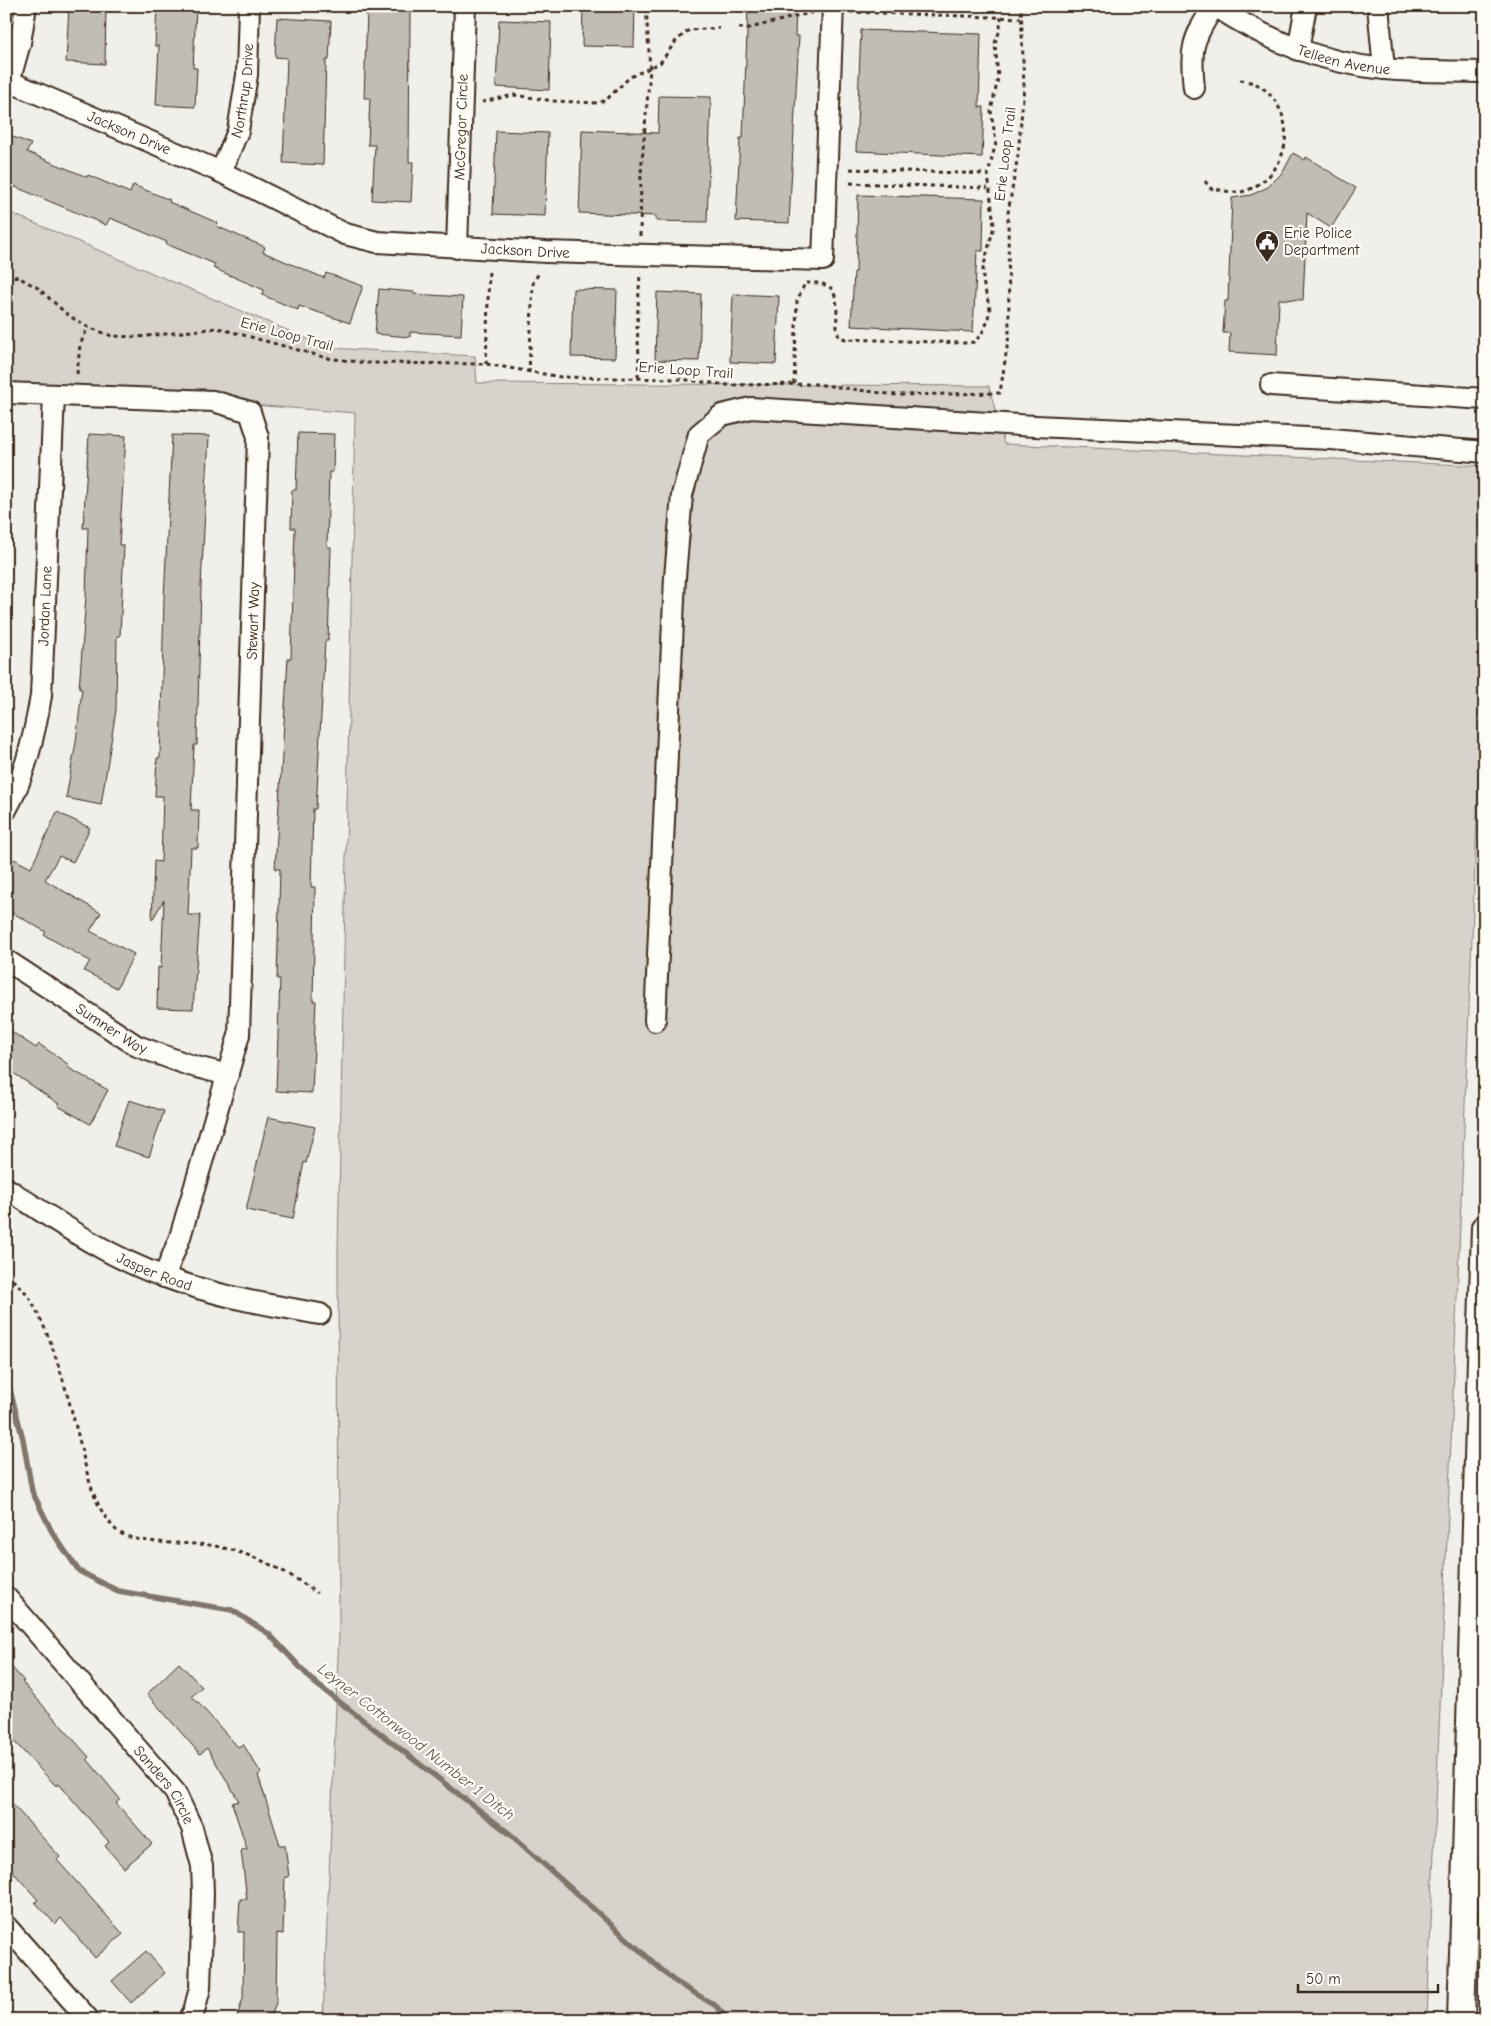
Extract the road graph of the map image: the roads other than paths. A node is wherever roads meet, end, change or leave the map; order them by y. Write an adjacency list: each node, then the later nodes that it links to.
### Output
1 (26, 6): 11 (street)
2 (249, 6): 13 (street, Northrup Drive)
3 (465, 6): 14 (street, McGregor Circle)
4 (1215, 6): 8 (street, Telleen Avenue); 12 (street)
5 (1306, 6): 8 (street)
6 (1378, 6): 9 (street)
7 (833, 10): 14 (street, Jackson Drive)
8 (1298, 50): 9 (street, Telleen Avenue)
9 (1384, 69): 10 (street, Telleen Avenue)
10 (1485, 72)
11 (8, 81): 13 (street, Jackson Drive)
12 (1194, 88)
13 (222, 172): 14 (street, Jackson Drive)
14 (457, 248)
15 (1271, 386): 18 (street)
16 (6, 392): 17 (street, Stewart Way)
17 (54, 395): 20 (street, Jordan Lane); 23 (street, Stewart Way)
18 (1485, 399)
19 (1485, 452): 22 (street)
20 (6, 810)
21 (6, 960): 23 (street, Sumner Way)
22 (655, 1021)
23 (228, 1075): 26 (street)
24 (6, 1188): 26 (street, Jasper Road)
25 (1485, 1228): 32 (main road)
26 (164, 1277): 27 (street, Jasper Road)
27 (320, 1314)
28 (6, 1597): 31 (street, Sanders Circle)
29 (6, 1926): 30 (street)
30 (89, 2020)
31 (189, 2020)
32 (1461, 2020)

